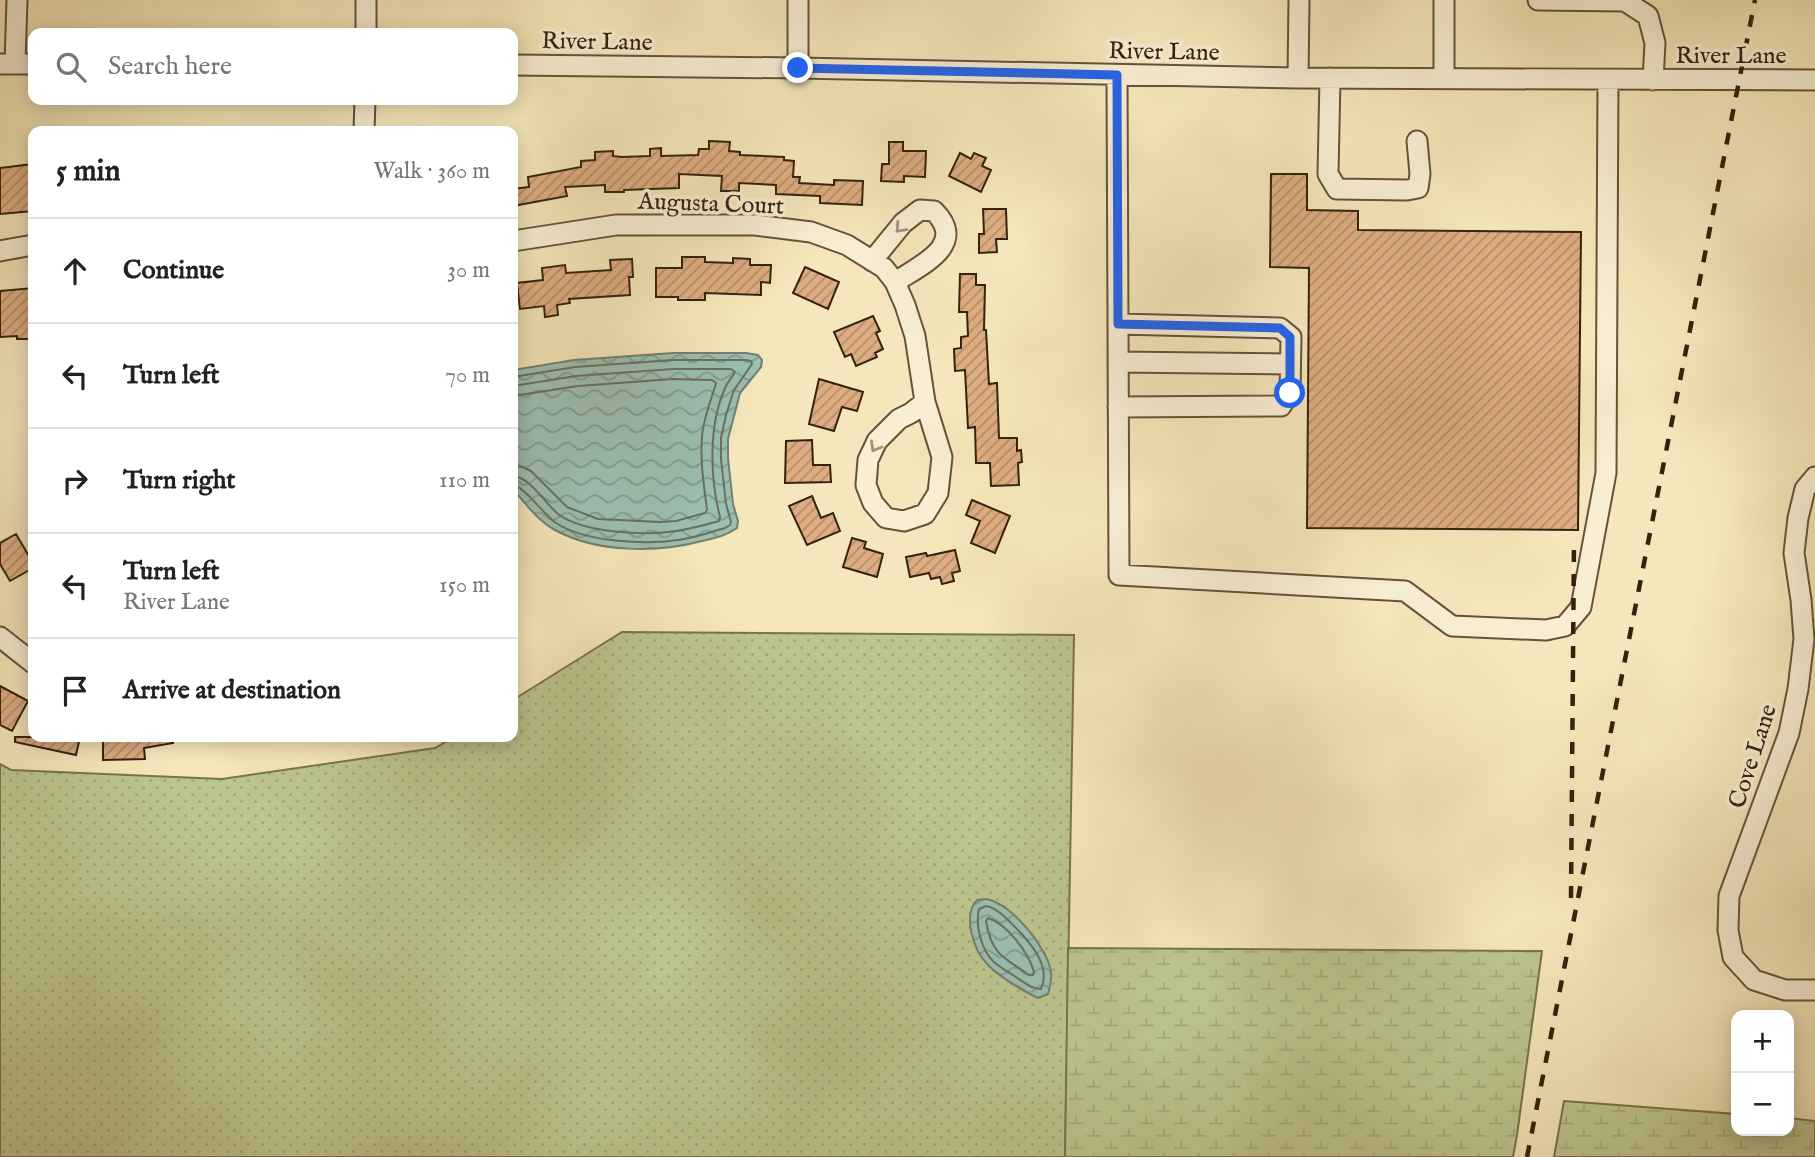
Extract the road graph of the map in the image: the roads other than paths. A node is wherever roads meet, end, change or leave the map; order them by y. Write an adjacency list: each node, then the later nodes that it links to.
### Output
1 (366, 0): 8 (street)
2 (798, 0): 11 (street)
3 (1299, 0): 13 (street)
4 (1444, 0): 15 (street)
5 (1538, 0): 7 (street)
6 (18, 1): 9 (street)
7 (1652, 8): 17 (street)
8 (366, 28)
9 (16, 64)
10 (518, 65): 11 (street, River Lane)
11 (798, 68): 12 (street, River Lane)
12 (1117, 75): 13 (street, River Lane); 27 (street)
13 (1298, 78): 14 (street, River Lane)
14 (1330, 78): 15 (street, River Lane); 21 (street)
15 (1444, 79): 16 (street, River Lane)
16 (1608, 80): 17 (street, River Lane); 31 (street)
17 (1653, 80): 18 (street, River Lane)
18 (1815, 80)
19 (365, 105): 20 (street)
20 (364, 126)
21 (1417, 141)
22 (518, 240): 25 (street, Augusta Court)
23 (28, 246): 24 (street)
24 (0, 251)
25 (872, 261): 26 (street, Augusta Court); 26 (street, one-way to 25)
26 (895, 282): 30 (street, Augusta Court)
27 (1118, 324): 28 (street); 29 (street)
28 (1118, 362): 29 (street); 31 (street)
29 (1290, 364): 31 (street)
30 (925, 402): 30 (street, Augusta Court, one-way to 30)
31 (1118, 407)
32 (1815, 477): 35 (street, Cove Lane)
33 (0, 637): 34 (street)
34 (28, 659)
35 (1815, 990)

